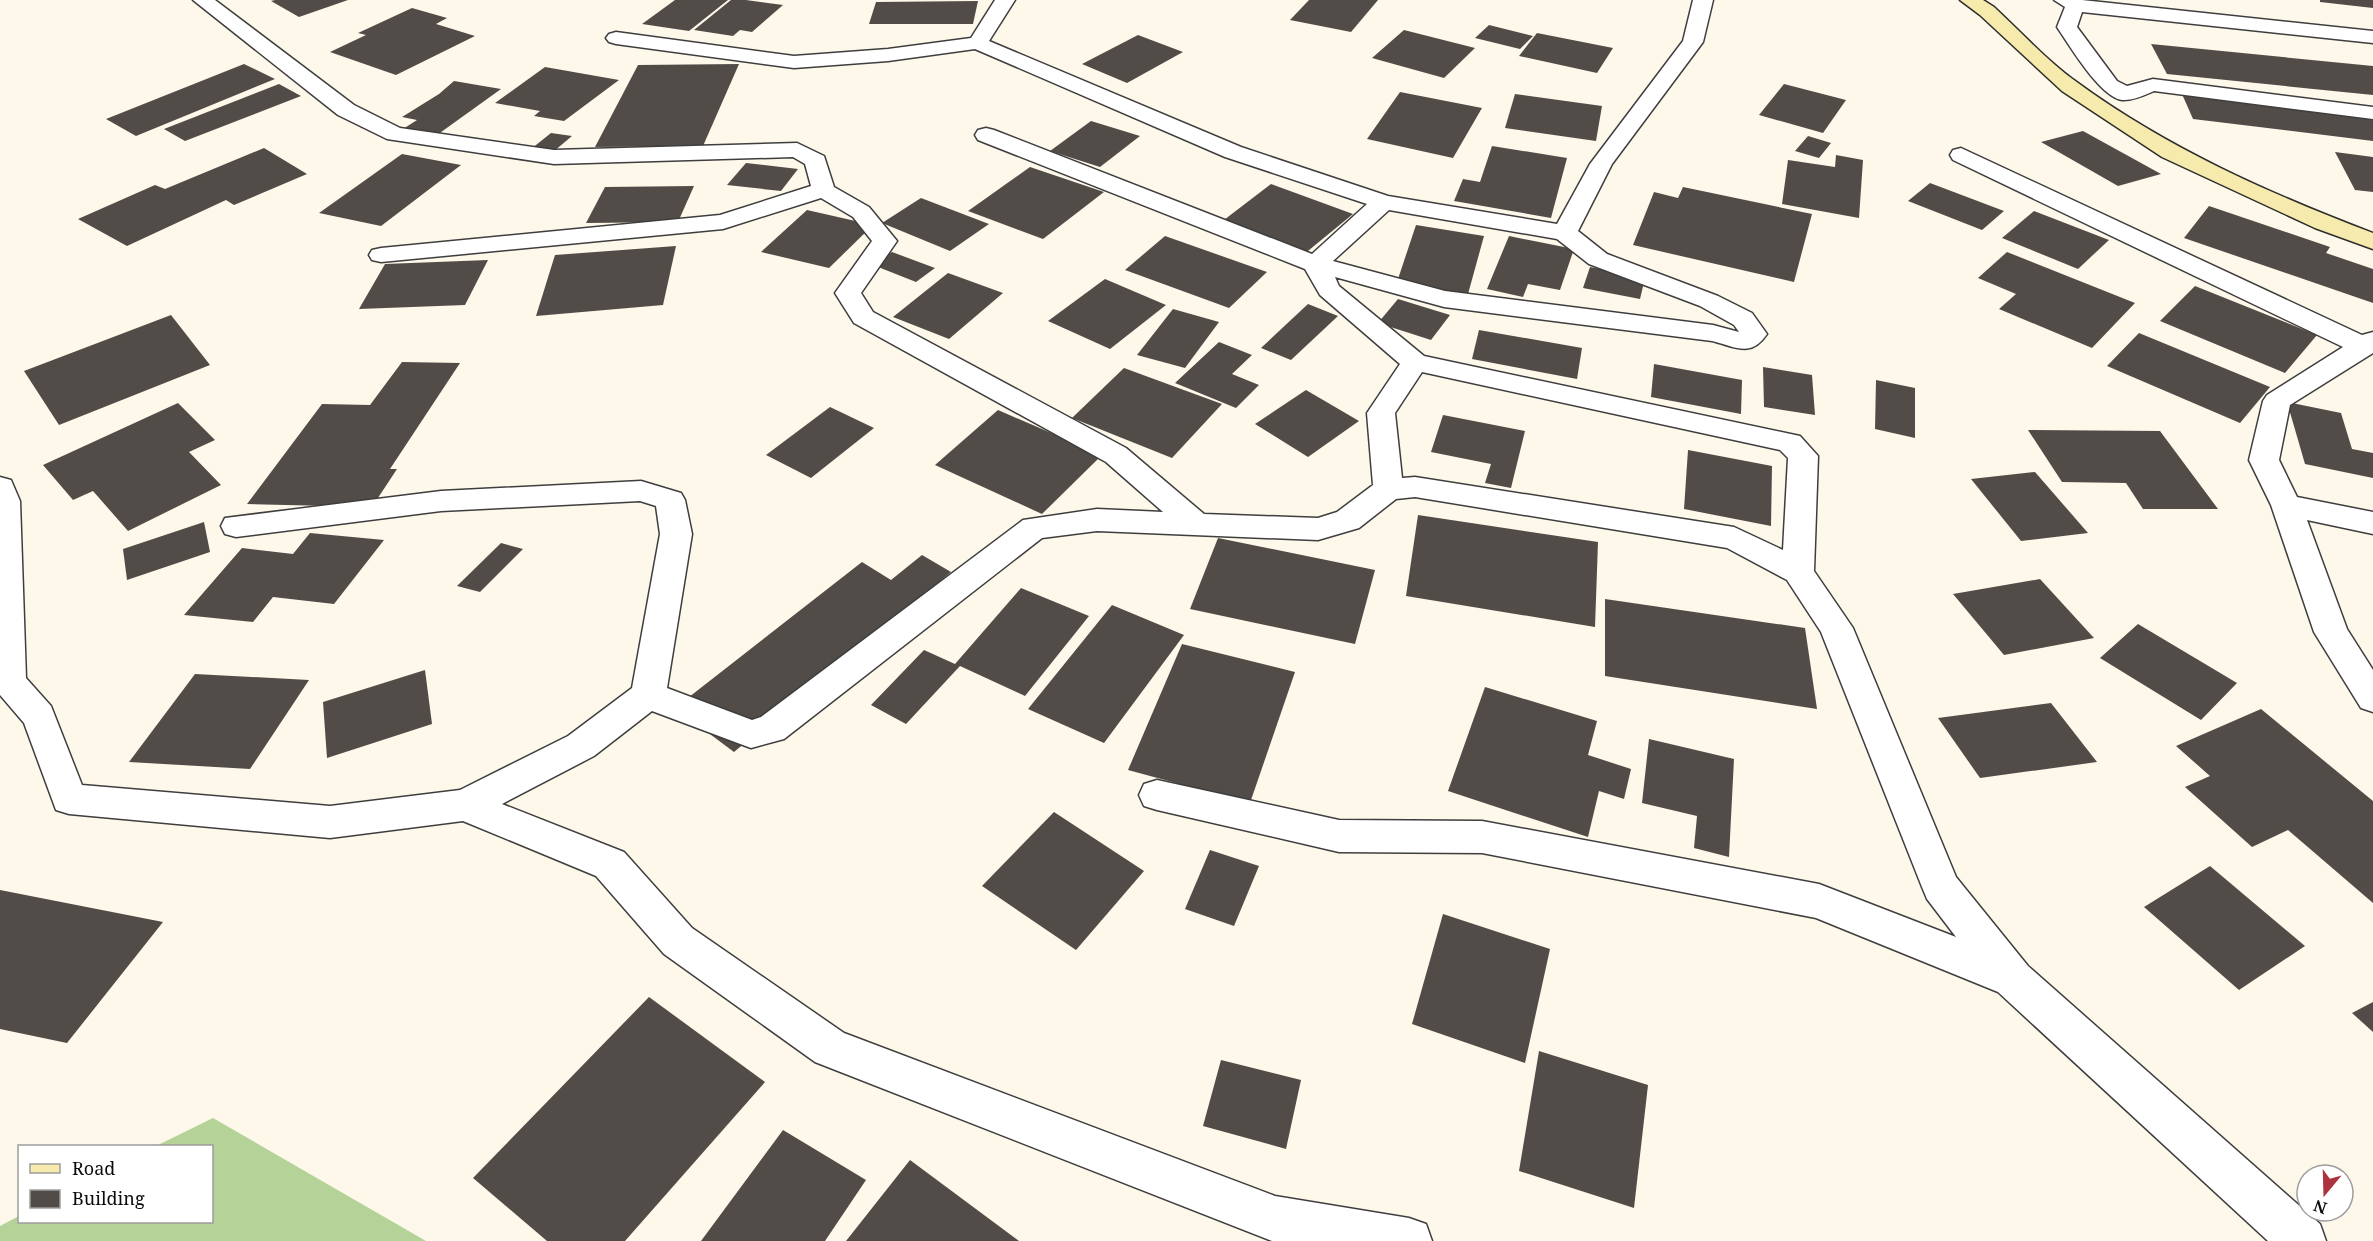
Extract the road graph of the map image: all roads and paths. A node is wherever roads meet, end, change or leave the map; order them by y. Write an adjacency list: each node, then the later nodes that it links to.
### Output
1 (203, 0): 16 (street)
2 (1005, 0): 11 (street)
3 (1703, 0): 18 (street)
4 (1970, 0): 19 (main road)
5 (2070, 2): 6 (street); 8 (street)
6 (2067, 27): 7 (street); 13 (street)
7 (2090, 29)
8 (2373, 37)
9 (616, 38): 11 (street)
10 (2208, 39): 12 (street)
11 (978, 43): 17 (street)
12 (2373, 52)
13 (2373, 113)
14 (986, 135): 21 (street)
15 (1961, 155): 22 (street)
16 (823, 190): 20 (street); 28 (street)
17 (1384, 202): 18 (street); 21 (street)
18 (1565, 233): 21 (street)
19 (2373, 242)
20 (381, 255)
21 (1316, 264): 23 (street)
22 (2369, 344): 26 (street)
23 (1415, 362): 25 (street); 30 (street)
24 (0, 487): 34 (street)
25 (1388, 489): 28 (street); 30 (street)
26 (2286, 505): 27 (street); 32 (street)
27 (2373, 523)
28 (1196, 524): 31 (street)
29 (236, 526): 31 (street)
30 (1798, 572): 35 (street)
31 (648, 694): 34 (street)
32 (2373, 698)
33 (1156, 795): 35 (street)
34 (465, 805): 36 (street)
35 (2013, 978): 37 (street)
36 (1408, 1241)
37 (2303, 1241)

